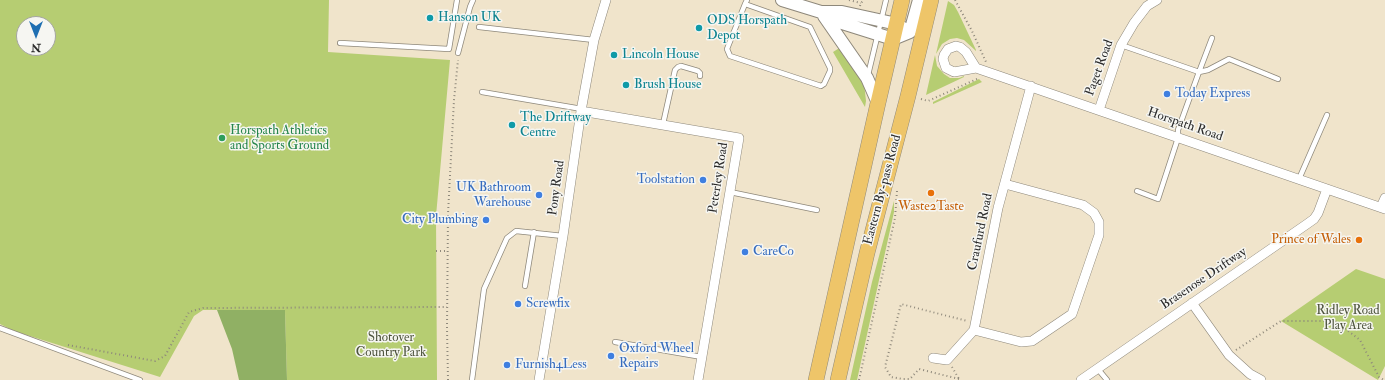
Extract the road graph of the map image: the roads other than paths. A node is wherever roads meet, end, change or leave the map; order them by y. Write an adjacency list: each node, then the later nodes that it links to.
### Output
1 (457, 0): 21 (lane)
2 (473, 0): 24 (lane)
3 (606, 0): 20 (street, Pony Road)
4 (782, 0): 12 (street)
5 (886, 0): 13 (lane)
6 (902, 0): 14 (highway, Eastern By-pass Road)
7 (918, 0): 16 (street)
8 (931, 0): 23 (highway, Eastern By-pass Road)
9 (1157, 0): 11 (street, Paget Road)
10 (746, 2): 10 (lane)
11 (1145, 3): 22 (street, Paget Road)
12 (822, 12): 13 (street); 17 (street); 28 (street)
13 (881, 21): 14 (street); 17 (lane)
14 (897, 24): 16 (street); 19 (highway, Eastern By-pass Road)
15 (479, 26): 20 (lane)
16 (910, 32): 19 (street); 23 (street)
17 (878, 34): 19 (street); 28 (lane)
18 (1212, 38): 26 (lane)
19 (893, 39): 32 (highway, Eastern By-pass Road)
20 (594, 40): 33 (street, Pony Road)
21 (340, 43)
22 (1121, 45): 26 (lane); 34 (street, Paget Road)
23 (919, 48): 61 (highway, Eastern By-pass Road)
24 (458, 53)
25 (976, 68): 30 (street, Horspath Road)
26 (1199, 72): 29 (lane); 37 (lane)
27 (700, 76): 36 (lane)
28 (867, 78): 32 (street)
29 (1278, 80)
30 (1031, 86): 34 (street, Horspath Road); 39 (street, Craufurd Road)
31 (482, 92): 33 (lane)
32 (878, 103): 60 (highway, Eastern By-pass Road)
33 (582, 110): 36 (street, Peterley Road); 47 (street, Pony Road)
34 (1099, 110): 37 (street, Horspath Road)
35 (1328, 115): 38 (lane)
36 (663, 124): 42 (street, Peterley Road)
37 (1178, 138): 38 (street, Horspath Road); 41 (lane)
38 (1299, 179): 40 (street, Horspath Road)
39 (1005, 184): 50 (street, Craufurd Road); 50 (street)
40 (1327, 189): 44 (street, Horspath Road); 49 (street, Brasenose Driftway)
41 (1137, 191)
42 (730, 192): 45 (lane); 53 (street, Peterley Road)
43 (1385, 198): 44 (street)
44 (1383, 208)
45 (817, 210)
46 (534, 232): 47 (lane); 48 (lane); 57 (lane)
47 (563, 236): 58 (street, Pony Road)
48 (525, 286)
49 (1192, 303): 55 (street, Brasenose Driftway); 64 (street)
50 (975, 327): 54 (street)
51 (1, 331): 56 (lane)
52 (615, 342): 53 (lane)
53 (702, 357): 59 (street, Peterley Road)
54 (933, 358)
55 (1097, 368): 62 (street, Brasenose Driftway); 63 (lane)
56 (140, 380)
57 (472, 380)
58 (539, 380)
59 (698, 380)
60 (816, 380)
61 (838, 380)
62 (1081, 380)
63 (1107, 380)
64 (1261, 380)

